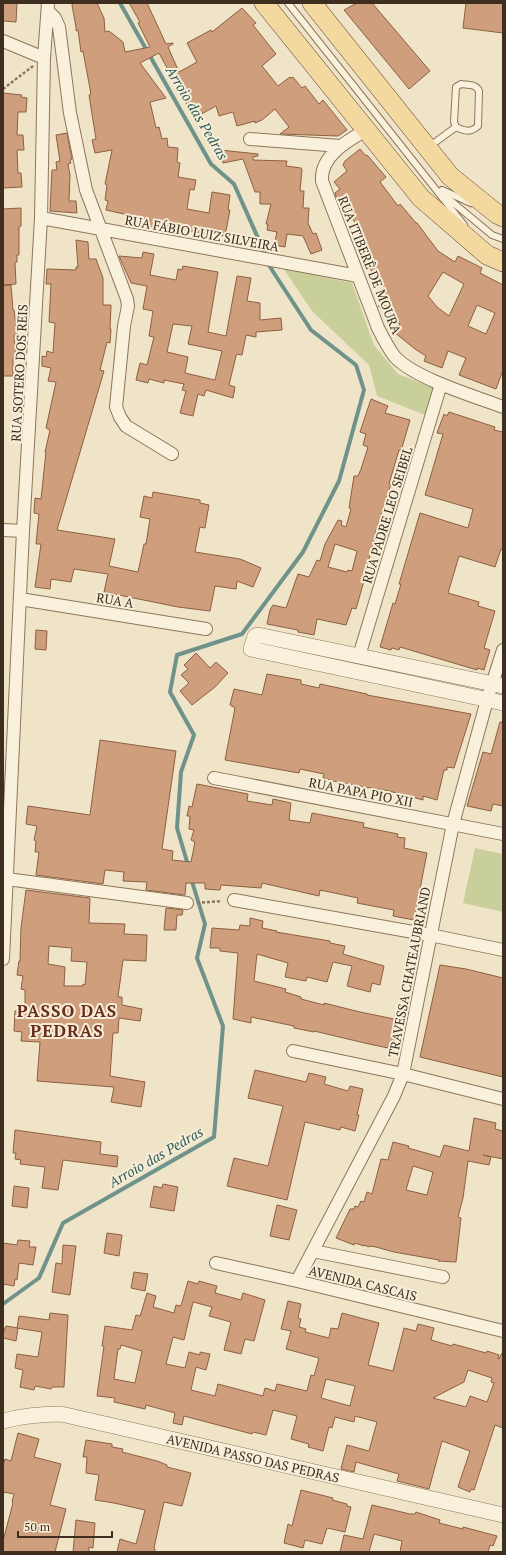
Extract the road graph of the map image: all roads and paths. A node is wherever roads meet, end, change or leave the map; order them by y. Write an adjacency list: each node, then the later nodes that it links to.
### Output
1 (264, 3): 9 (main road)
2 (288, 3): 13 (lane)
3 (312, 3): 12 (main road)
4 (48, 7): 6 (street, RUA SOTERO DOS REIS); 16 (street)
5 (3, 40): 6 (street)
6 (44, 58): 7 (path); 15 (street, RUA SOTERO DOS REIS)
7 (3, 89)
8 (456, 128): 8 (lane); 12 (lane)
9 (366, 130): 11 (street, RUA ITIBERÊ DE MOURA); 18 (main road)
10 (250, 139): 11 (street)
11 (340, 146): 19 (street, RUA ITIBERÊ DE MOURA)
12 (428, 148): 14 (main road)
13 (436, 187): 14 (lane); 17 (lane); 18 (lane)
14 (500, 216)
15 (42, 218): 16 (street, RUA FÁBIO LUIZ SILVEIRA); 24 (street, RUA SOTERO DOS REIS)
16 (100, 229): 19 (street, RUA FÁBIO LUIZ SILVEIRA); 22 (street)
17 (503, 239)
18 (495, 258)
19 (358, 276): 20 (street, RUA ITIBERÊ DE MOURA)
20 (441, 384): 21 (street, RUA ITIBERÊ DE MOURA); 28 (street, RUA PADRE LEO SEIBEL)
21 (503, 407)
22 (172, 454)
23 (3, 530): 24 (street)
24 (24, 532): 25 (street, RUA SOTERO DOS REIS)
25 (20, 599): 26 (street, RUA A); 34 (street, RUA SOTERO DOS REIS)
26 (206, 629)
27 (503, 650): 29 (street, TRAVESSA CHATEAUBRIAND)
28 (359, 656): 29 (street); 29 (street)
29 (492, 691): 30 (street); 32 (street, TRAVESSA CHATEAUBRIAND)
30 (503, 703)
31 (214, 778): 32 (street, RUA PAPA PIO XII)
32 (453, 824): 33 (street, RUA PAPA PIO XII); 38 (street, TRAVESSA CHATEAUBRIAND)
33 (503, 834)
34 (7, 879): 36 (street); 37 (street, RUA SOTERO DOS REIS)
35 (234, 900): 38 (street)
36 (187, 904)
37 (4, 934): 40 (street, RUA SOTERO DOS REIS)
38 (430, 935): 39 (street); 42 (street, TRAVESSA CHATEAUBRIAND)
39 (503, 950)
40 (3, 959)
41 (294, 1051): 42 (street)
42 (403, 1074): 43 (street); 44 (street, TRAVESSA CHATEAUBRIAND)
43 (503, 1099)
44 (313, 1251): 46 (street); 47 (street, TRAVESSA CHATEAUBRIAND)
45 (216, 1263): 47 (street, AVENIDA CASCAIS)
46 (443, 1277)
47 (297, 1281): 48 (street, AVENIDA CASCAIS)
48 (503, 1331)
49 (3, 1421): 50 (street, AVENIDA PASSO DAS PEDRAS)
50 (503, 1515)

